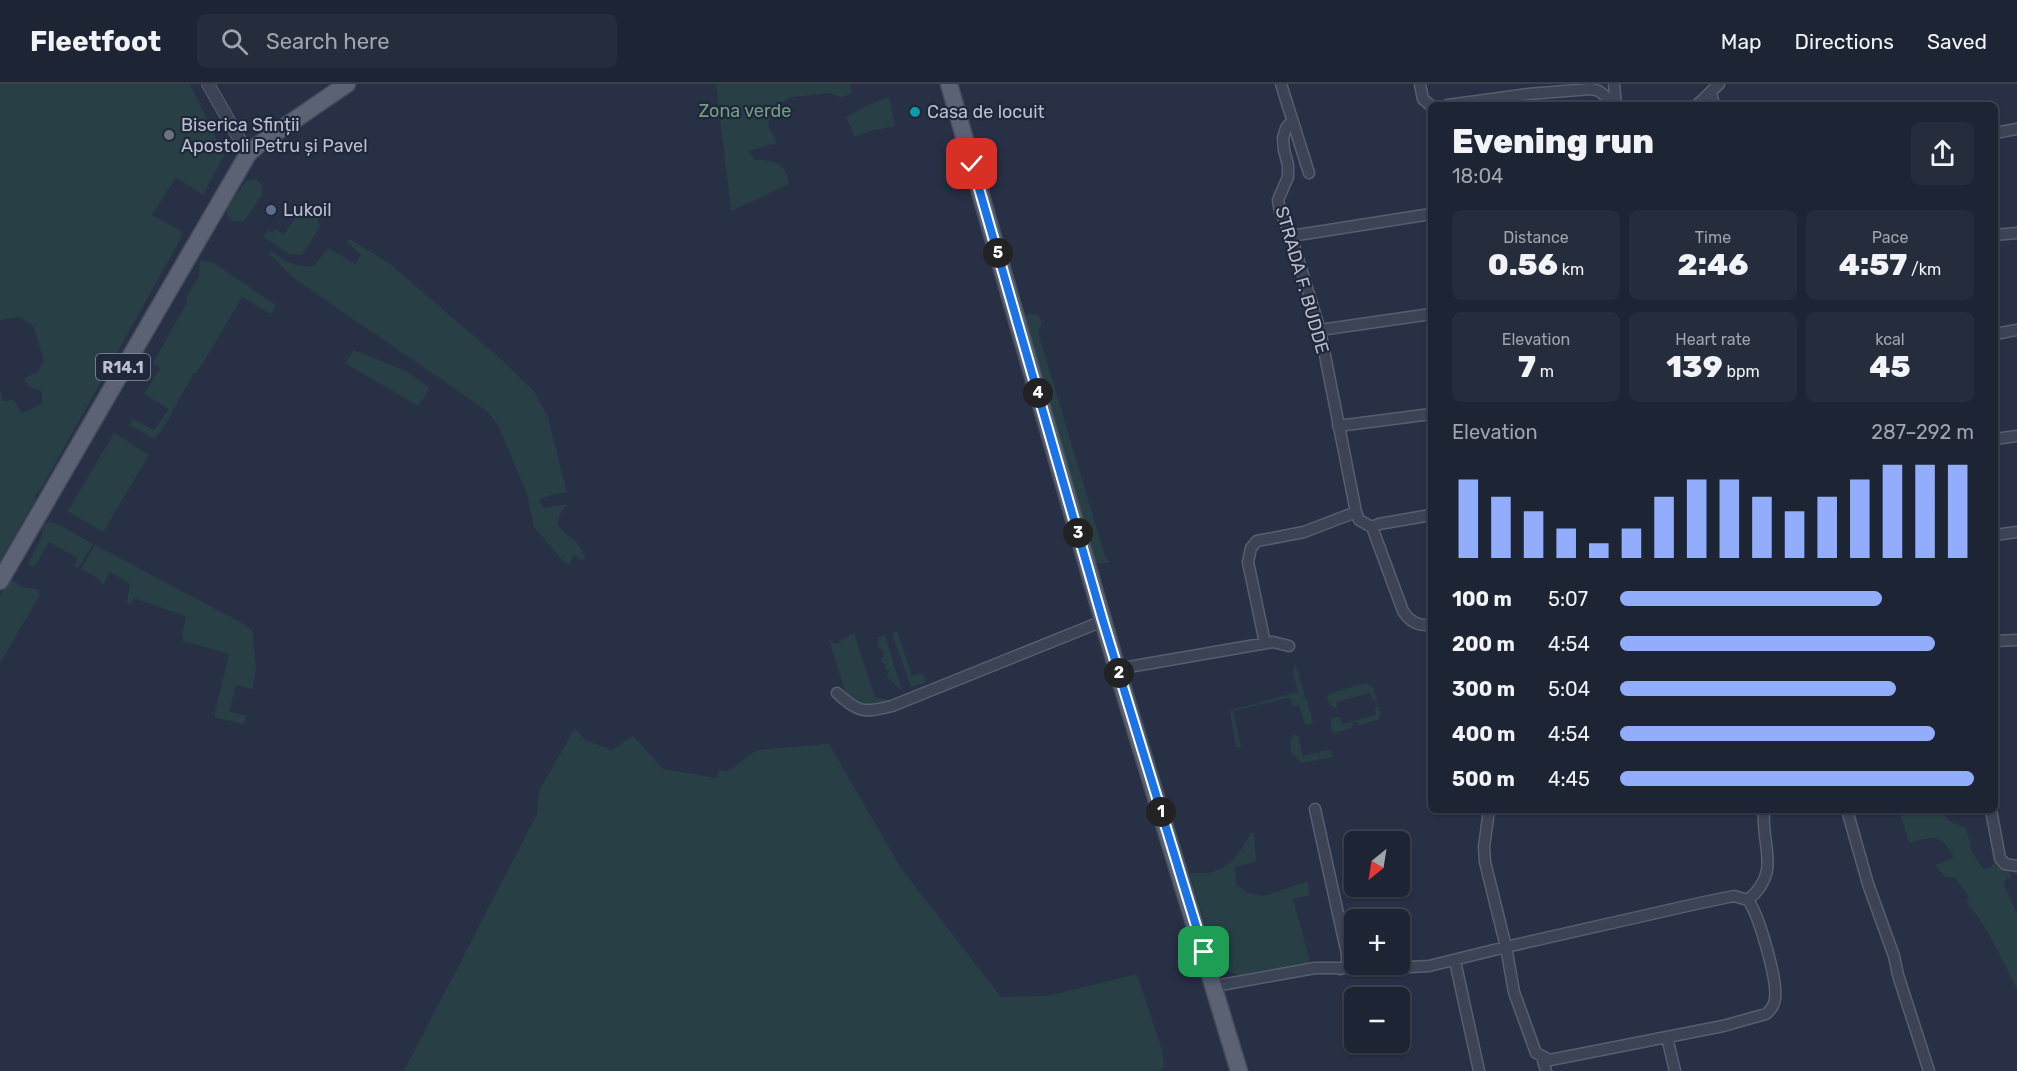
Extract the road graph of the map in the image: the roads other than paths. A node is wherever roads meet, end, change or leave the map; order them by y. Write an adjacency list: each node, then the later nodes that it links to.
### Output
1 (208, 84): 19 (street)
2 (347, 84): 19 (main road, R14.1)
3 (949, 84): 39 (main road)
4 (1281, 84): 16 (street)
5 (1420, 84): 15 (street)
6 (1609, 84): 10 (street)
7 (1614, 84): 13 (street)
8 (1715, 88): 14 (street)
9 (1527, 89): 10 (street); 11 (street)
10 (1597, 90): 12 (street)
11 (1463, 102)
12 (1612, 102)
13 (1616, 102)
14 (1699, 102)
15 (1428, 105)
16 (1292, 121): 20 (street); 24 (street, STRADA F. BUDDE)
17 (2017, 129): 18 (street)
18 (1998, 132)
19 (248, 154): 38 (main road, R14.1)
20 (1309, 173)
21 (1428, 214): 24 (street)
22 (2017, 233): 23 (street)
23 (1998, 235)
24 (1291, 236): 26 (street, STRADA F. BUDDE)
25 (1428, 314): 26 (street)
26 (1320, 330): 30 (street, STRADA F. BUDDE)
27 (2017, 330): 28 (street)
28 (1998, 333)
29 (1428, 414): 30 (street)
30 (1338, 426): 33 (street, STRADA F. BUDDE)
31 (2017, 436): 32 (street)
32 (1998, 439)
33 (1356, 512): 35 (street); 43 (street)
34 (1428, 515): 35 (street)
35 (1372, 527): 40 (street)
36 (2017, 532): 37 (street)
37 (1998, 534)
38 (0, 581)
39 (1103, 621): 45 (main road); 46 (street)
40 (1428, 625)
41 (2017, 640): 42 (street)
42 (1998, 641)
43 (1265, 643): 44 (street); 45 (street)
44 (1289, 646)
45 (1118, 669): 57 (main road)
46 (837, 693)
47 (1315, 809): 56 (street)
48 (1489, 813): 54 (street)
49 (1764, 813): 53 (street)
50 (1848, 813): 64 (street)
51 (1992, 813): 52 (street)
52 (2013, 866)
53 (1748, 900): 54 (street); 58 (street)
54 (1506, 946): 55 (street); 59 (street)
55 (1455, 961): 56 (street); 61 (street)
56 (1340, 969): 57 (street)
57 (1215, 986): 60 (main road)
58 (1667, 1037): 59 (street); 63 (street)
59 (1542, 1057): 62 (street)
60 (1239, 1071)
61 (1479, 1071)
62 (1546, 1071)
63 (1675, 1071)
64 (1929, 1071)

